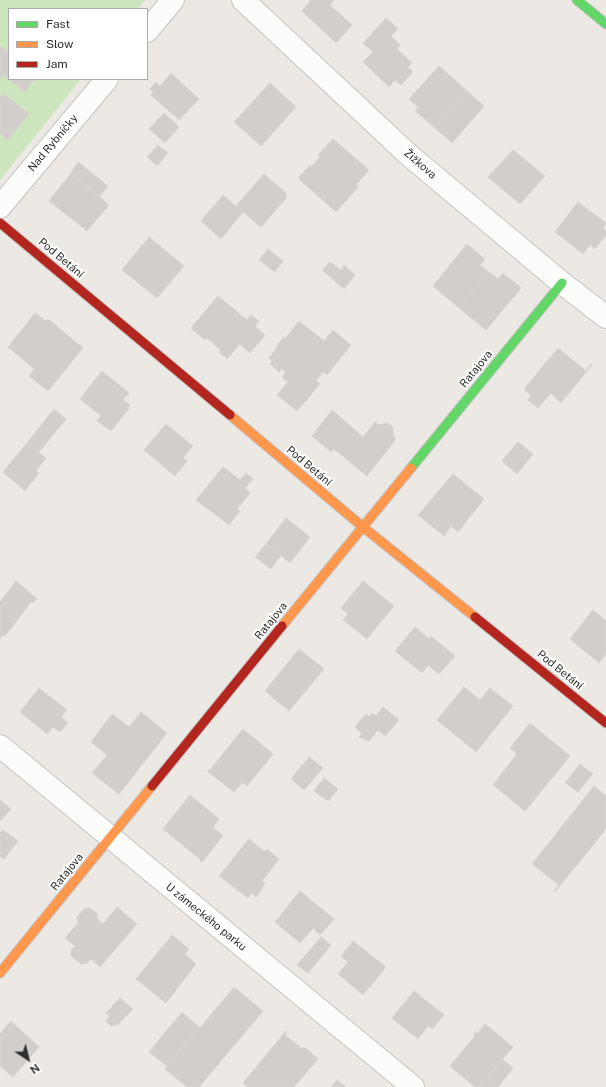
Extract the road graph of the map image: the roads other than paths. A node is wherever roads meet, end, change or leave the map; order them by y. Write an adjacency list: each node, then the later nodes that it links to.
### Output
1 (173, 0): 5 (street)
2 (243, 0): 9 (street, Žižkova)
3 (577, 0): 4 (street)
4 (606, 24)
5 (148, 30)
6 (106, 80): 7 (street, Nad Rybníčky)
7 (0, 207)
8 (0, 223): 11 (street, Pod Betání)
9 (562, 284): 10 (street, Žižkova); 11 (street, Ratajova)
10 (606, 317)
11 (363, 526): 12 (street, Pod Betání); 14 (street, Ratajova)
12 (606, 723)
13 (0, 746): 14 (street, U zámeckého parku)
14 (110, 838): 15 (street, Ratajova); 16 (street, U zámeckého parku)
15 (0, 973)
16 (413, 1087)

